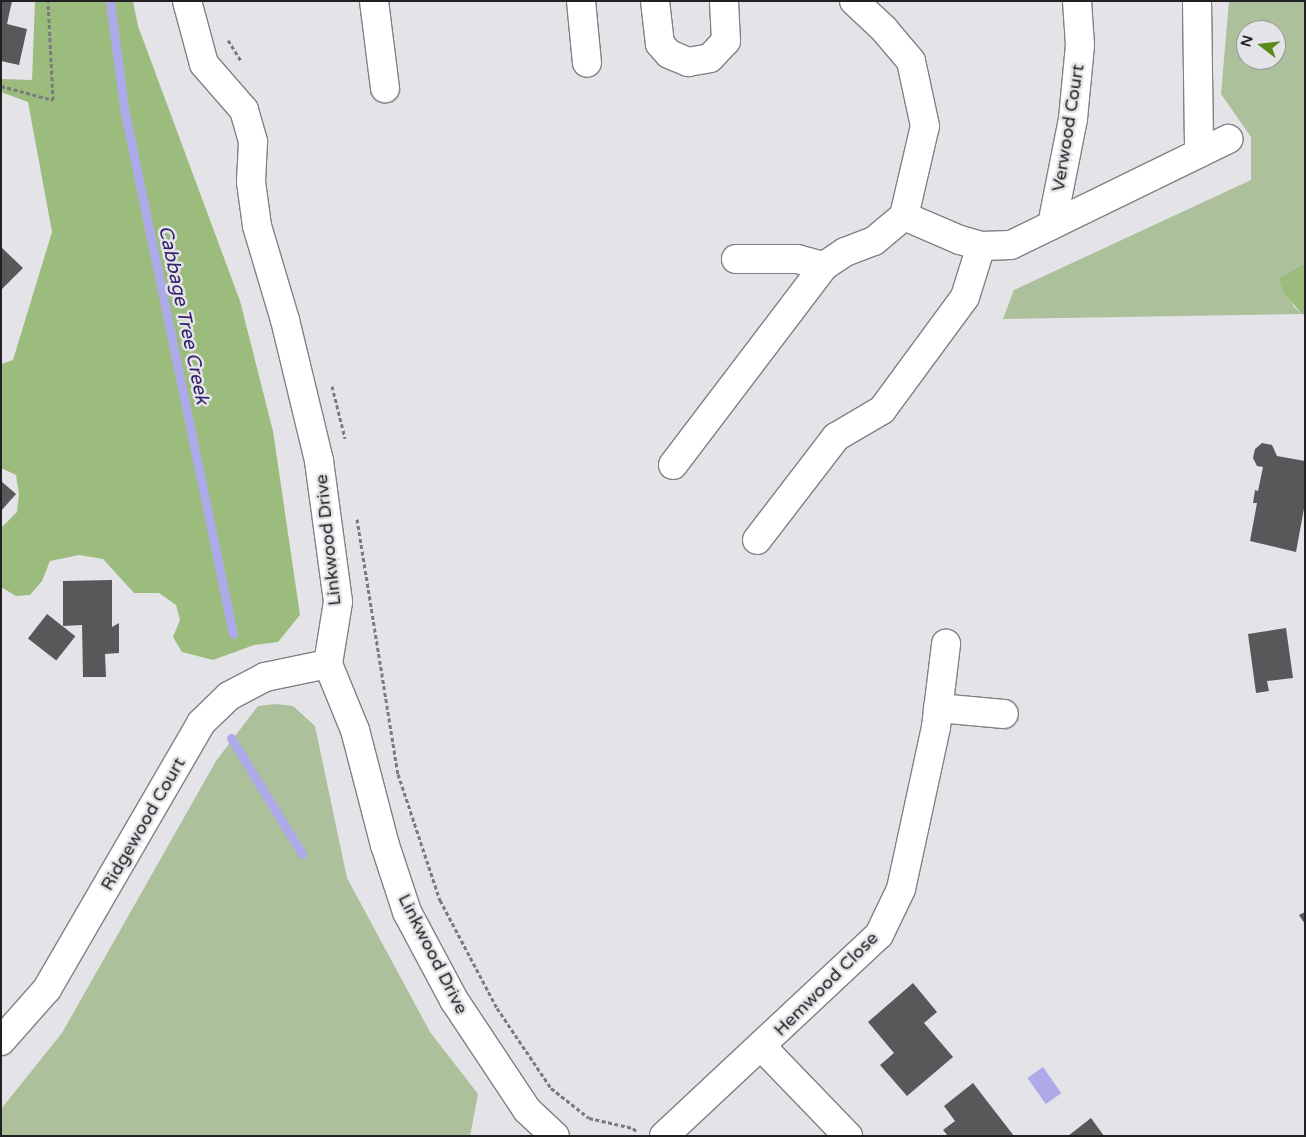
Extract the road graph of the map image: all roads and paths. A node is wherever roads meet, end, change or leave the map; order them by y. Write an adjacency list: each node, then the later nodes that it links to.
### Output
1 (48, 1): 13 (path)
2 (187, 1): 28 (street, Linkwood Drive)
3 (374, 1): 14 (street)
4 (581, 1): 11 (street)
5 (654, 1): 6 (street)
6 (724, 1)
7 (854, 1): 17 (street)
8 (1077, 1): 18 (street, Verwood Court)
9 (1197, 1): 16 (street)
10 (226, 34): 12 (path)
11 (587, 63)
12 (245, 67)
13 (1, 86)
14 (386, 88)
15 (1228, 139): 16 (street)
16 (1199, 153): 18 (street)
17 (904, 216): 19 (street); 21 (street)
18 (1052, 225): 19 (street)
19 (981, 246): 26 (street)
20 (736, 259): 21 (street)
21 (824, 266): 24 (street)
22 (330, 379): 23 (path)
23 (346, 445)
24 (673, 465)
25 (356, 513): 34 (path)
26 (757, 540)
27 (946, 644): 29 (street, Hemwood Close)
28 (328, 664): 31 (street, Ridgewood Court); 33 (street, Linkwood Drive)
29 (938, 708): 30 (street); 32 (street, Hemwood Close)
30 (1004, 714)
31 (1, 1042)
32 (762, 1047): 35 (street, Hemwood Close); 36 (street)
33 (556, 1136)
34 (640, 1136)
35 (664, 1136)
36 (848, 1136)

